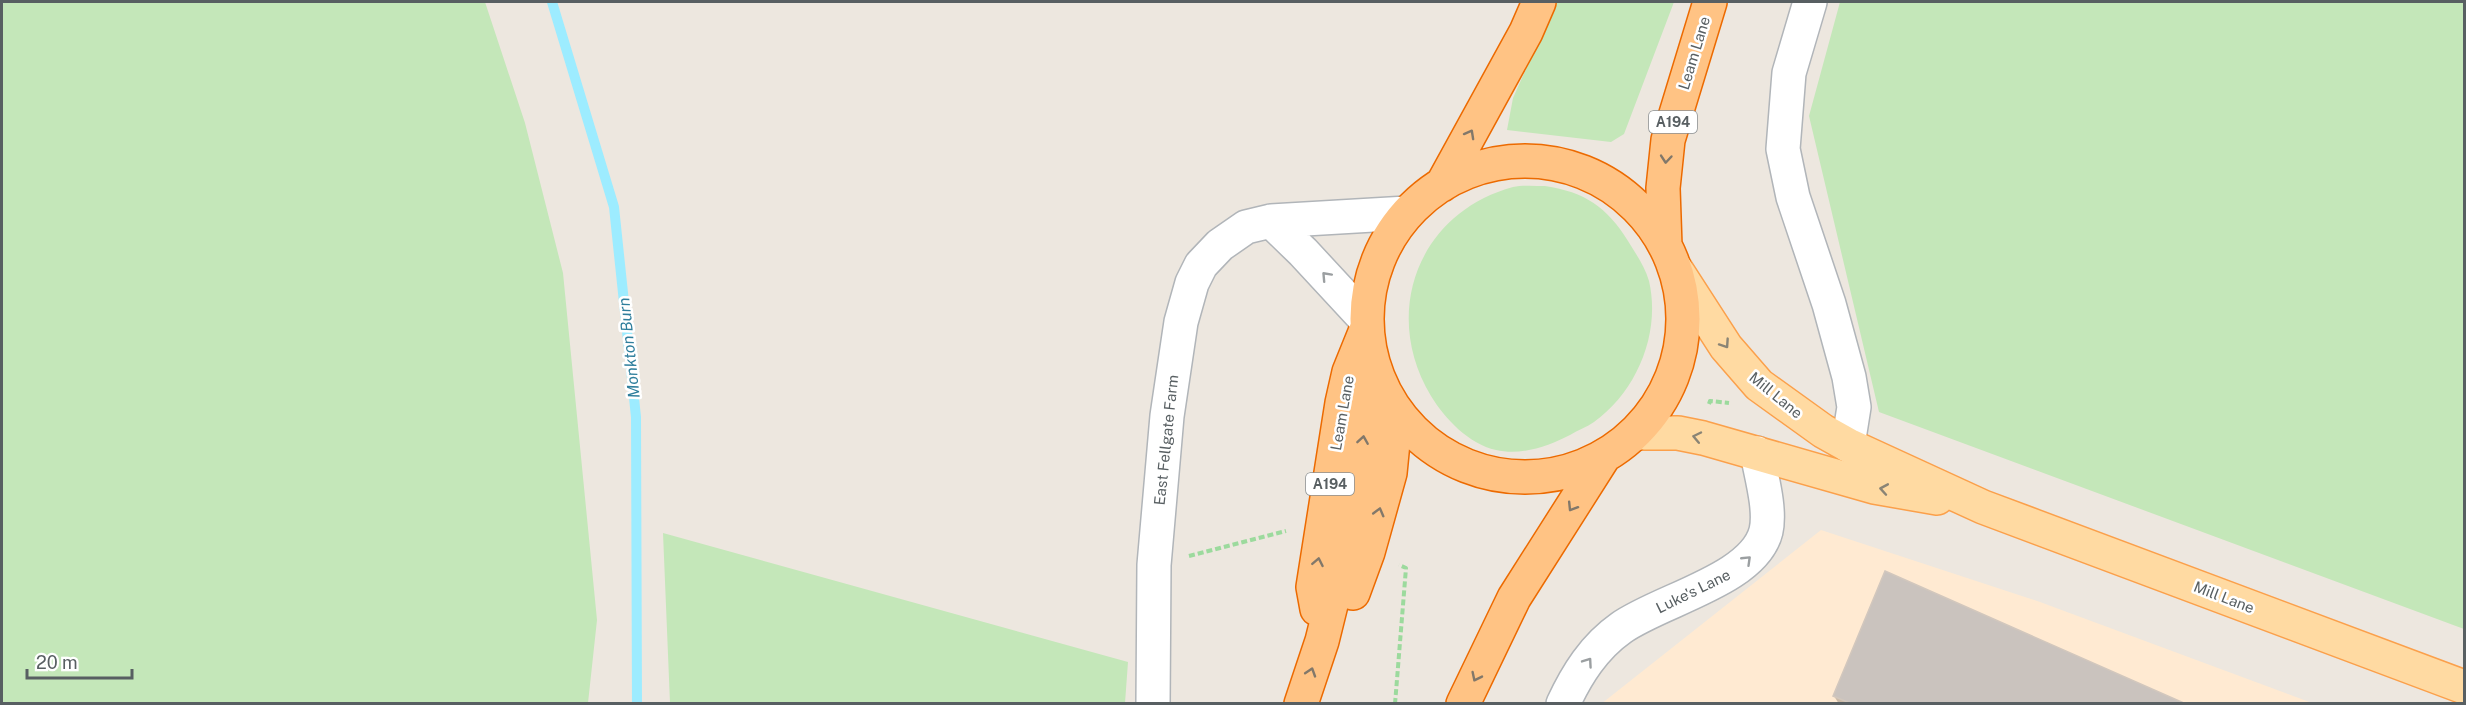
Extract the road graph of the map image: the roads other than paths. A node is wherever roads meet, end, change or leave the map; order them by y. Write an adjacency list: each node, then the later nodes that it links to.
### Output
1 (1539, 2): 4 (highway, Leam Lane, one-way to 1)
2 (1710, 2): 7 (highway, Leam Lane / A194, one-way to 7)
3 (1810, 2): 12 (street)
4 (1442, 185): 5 (highway, Leam Lane); 7 (highway, Leam Lane)
5 (1407, 213): 6 (street, East Fellgate Farm); 8 (highway, Leam Lane)
6 (1271, 221): 8 (street, one-way to 6); 18 (street, East Fellgate Farm)
7 (1670, 257): 11 (highway, Leam Lane); 12 (main road, Mill Lane, one-way to 12)
8 (1366, 325): 9 (highway, Leam Lane); 16 (highway, Leam Lane / A194, one-way to 8)
9 (1374, 370): 10 (highway, Leam Lane); 16 (highway, Leam Lane / A194, one-way to 9)
10 (1396, 412): 14 (highway, Leam Lane); 16 (highway, Leam Lane / A194, one-way to 10)
11 (1637, 433): 13 (main road, Mill Lane, one-way to 11); 14 (highway, Leam Lane)
12 (1848, 445): 15 (main road, Mill Lane)
13 (1757, 453): 15 (main road, Mill Lane, one-way to 13); 21 (street, Luke's Lane, one-way to 13)
14 (1603, 458): 20 (highway, Leam Lane, one-way to 20)
15 (1983, 507): 17 (main road, Mill Lane)
16 (1322, 641): 19 (highway, Leam Lane / A194, one-way to 16)
17 (2464, 687)
18 (1153, 704)
19 (1301, 704)
20 (1463, 704)
21 (1563, 704)

